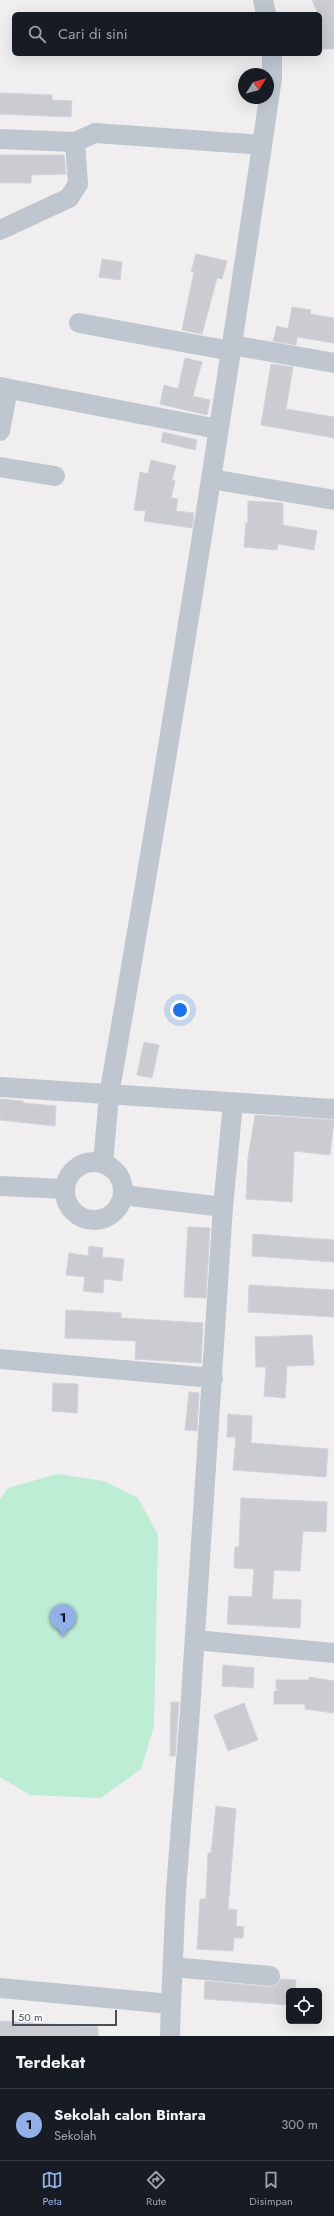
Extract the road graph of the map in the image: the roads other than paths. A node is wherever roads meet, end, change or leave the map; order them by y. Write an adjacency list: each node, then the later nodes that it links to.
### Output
1 (263, 0): 2 (street)
2 (266, 12)
3 (272, 56): 6 (street)
4 (0, 139): 5 (street)
5 (75, 142): 6 (street); 7 (street)
6 (262, 145): 9 (street)
7 (0, 230)
8 (79, 323): 9 (street)
9 (231, 348): 10 (street); 12 (street)
10 (334, 363)
11 (4, 388): 12 (street); 13 (street)
12 (218, 429): 16 (street)
13 (0, 431)
14 (0, 467): 15 (street)
15 (55, 476)
16 (211, 480): 17 (street); 19 (street)
17 (334, 500)
18 (0, 1087): 19 (street)
19 (109, 1095): 20 (street); 22 (street)
20 (233, 1103): 21 (street); 26 (street)
21 (334, 1109)
22 (103, 1163): 24 (street); 25 (street)
23 (0, 1186): 24 (street)
24 (65, 1189): 25 (street)
25 (123, 1195): 26 (street)
26 (223, 1207): 28 (street)
27 (0, 1359): 28 (street)
28 (213, 1378): 29 (street)
29 (195, 1640): 30 (street); 31 (street)
30 (334, 1653)
31 (172, 1967): 32 (street); 34 (street)
32 (270, 1976)
33 (0, 1988): 34 (street)
34 (171, 2004): 35 (street)
35 (170, 2036)

